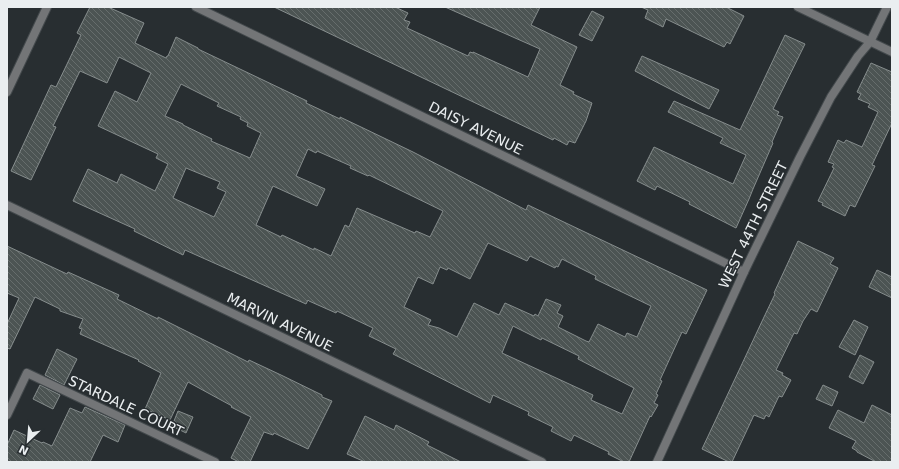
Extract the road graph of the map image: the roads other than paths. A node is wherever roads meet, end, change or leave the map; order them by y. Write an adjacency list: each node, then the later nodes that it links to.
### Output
1 (47, 7): 7 (street)
2 (196, 7): 9 (street, DAISY AVENUE)
3 (798, 7): 5 (street)
4 (887, 7): 5 (street, WEST 44TH STREET)
5 (870, 42): 6 (street); 9 (street, WEST 44TH STREET)
6 (892, 52)
7 (7, 92)
8 (7, 205): 12 (street, MARVIN AVENUE)
9 (744, 272): 13 (street, WEST 44TH STREET)
10 (7, 414): 11 (street, STARDALE COURT)
11 (215, 462)
12 (542, 462)
13 (657, 462)

